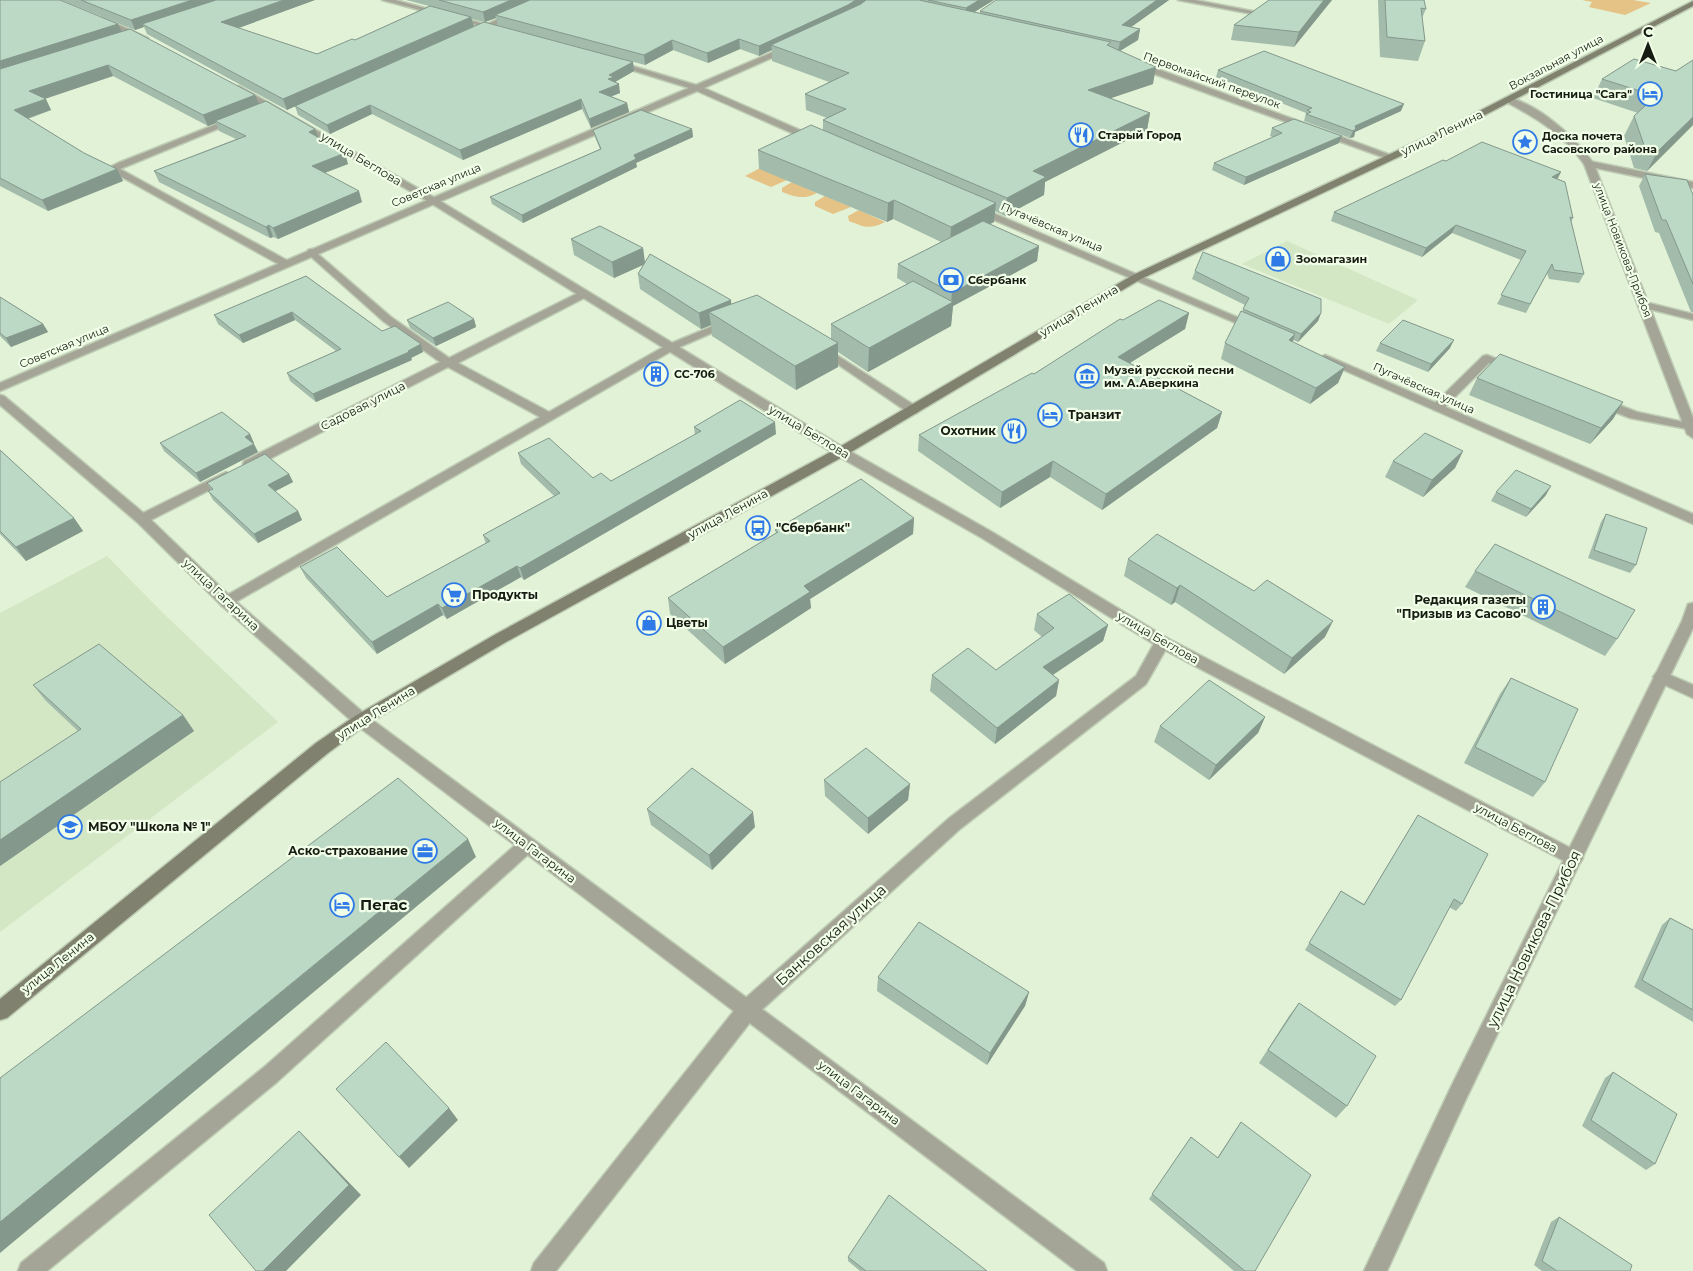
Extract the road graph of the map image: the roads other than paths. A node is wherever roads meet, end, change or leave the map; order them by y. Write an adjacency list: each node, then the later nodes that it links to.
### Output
1 (386, 0): 7 (street)
2 (546, 0): 7 (street)
3 (1182, 0): 5 (street)
4 (1693, 3): 19 (main road, Вокзальная улица)
5 (1258, 13)
6 (93, 17): 10 (street)
7 (486, 26): 9 (street); 11 (street)
8 (146, 31): 10 (street)
9 (505, 31)
10 (137, 34): 12 (street); 14 (street)
11 (468, 34)
12 (118, 40)
13 (804, 42): 18 (street, Советская улица)
14 (154, 44)
15 (601, 58): 18 (street)
16 (1127, 61): 24 (street, Первомайский переулок)
17 (229, 84): 20 (street, улица Беглова)
18 (697, 88): 23 (street); 27 (street, Советская улица)
19 (1509, 100): 24 (main road, улица Ленина); 25 (street, улица Новикова-Прибоя)
20 (272, 106): 22 (street, улица Беглова); 30 (street)
21 (296, 110): 22 (street)
22 (287, 114): 27 (street, улица Беглова)
23 (829, 146)
24 (1390, 158): 31 (main road, улица Ленина)
25 (1589, 164): 26 (street); 33 (street, улица Новикова-Прибоя)
26 (1693, 185)
27 (432, 200): 29 (street, Советская улица); 32 (street, улица Беглова)
28 (962, 203): 31 (street, Пугачёвская улица)
29 (312, 252): 30 (street, Советская улица); 40 (street)
30 (286, 264): 42 (street, Советская улица)
31 (1137, 277): 36 (street, Пугачёвская улица); 46 (main road, улица Ленина)
32 (584, 294): 38 (street, улица Беглова); 40 (street, Садовая улица)
33 (1645, 306): 34 (street); 48 (street, улица Новикова-Прибоя)
34 (1693, 317)
35 (742, 318): 38 (street)
36 (1267, 333)
37 (808, 340): 46 (street)
38 (671, 347): 47 (street); 49 (street, улица Беглова)
39 (1312, 353): 45 (street, Пугачёвская улица)
40 (448, 363): 47 (street); 50 (street, Садовая улица)
41 (1524, 372): 45 (street)
42 (0, 387)
43 (1588, 397): 48 (street)
44 (0, 399): 50 (street, улица Гагарина)
45 (1438, 408): 51 (street, Пугачёвская улица)
46 (913, 410): 49 (main road, улица Ленина)
47 (550, 417): 52 (street)
48 (1692, 430)
49 (842, 452): 54 (street, улица Беглова); 57 (main road, улица Ленина)
50 (142, 518): 52 (street, улица Гагарина)
51 (1693, 519)
52 (227, 602): 57 (street, улица Гагарина)
53 (1693, 608): 55 (street, улица Новикова-Прибоя)
54 (1162, 642): 59 (street, улица Беглова); 60 (street, Банковская улица)
55 (1661, 677): 56 (street); 59 (street, улица Новикова-Прибоя)
56 (1693, 692)
57 (361, 720): 58 (street, улица Гагарина); 61 (main road, улица Ленина)
58 (527, 845): 60 (street, улица Гагарина); 62 (street)
59 (1574, 858): 65 (street, улица Новикова-Прибоя)
60 (748, 1009): 63 (street, Банковская улица); 64 (street, улица Гагарина)
61 (0, 1010)
62 (29, 1271)
63 (542, 1271)
64 (1096, 1271)
65 (1375, 1271)

